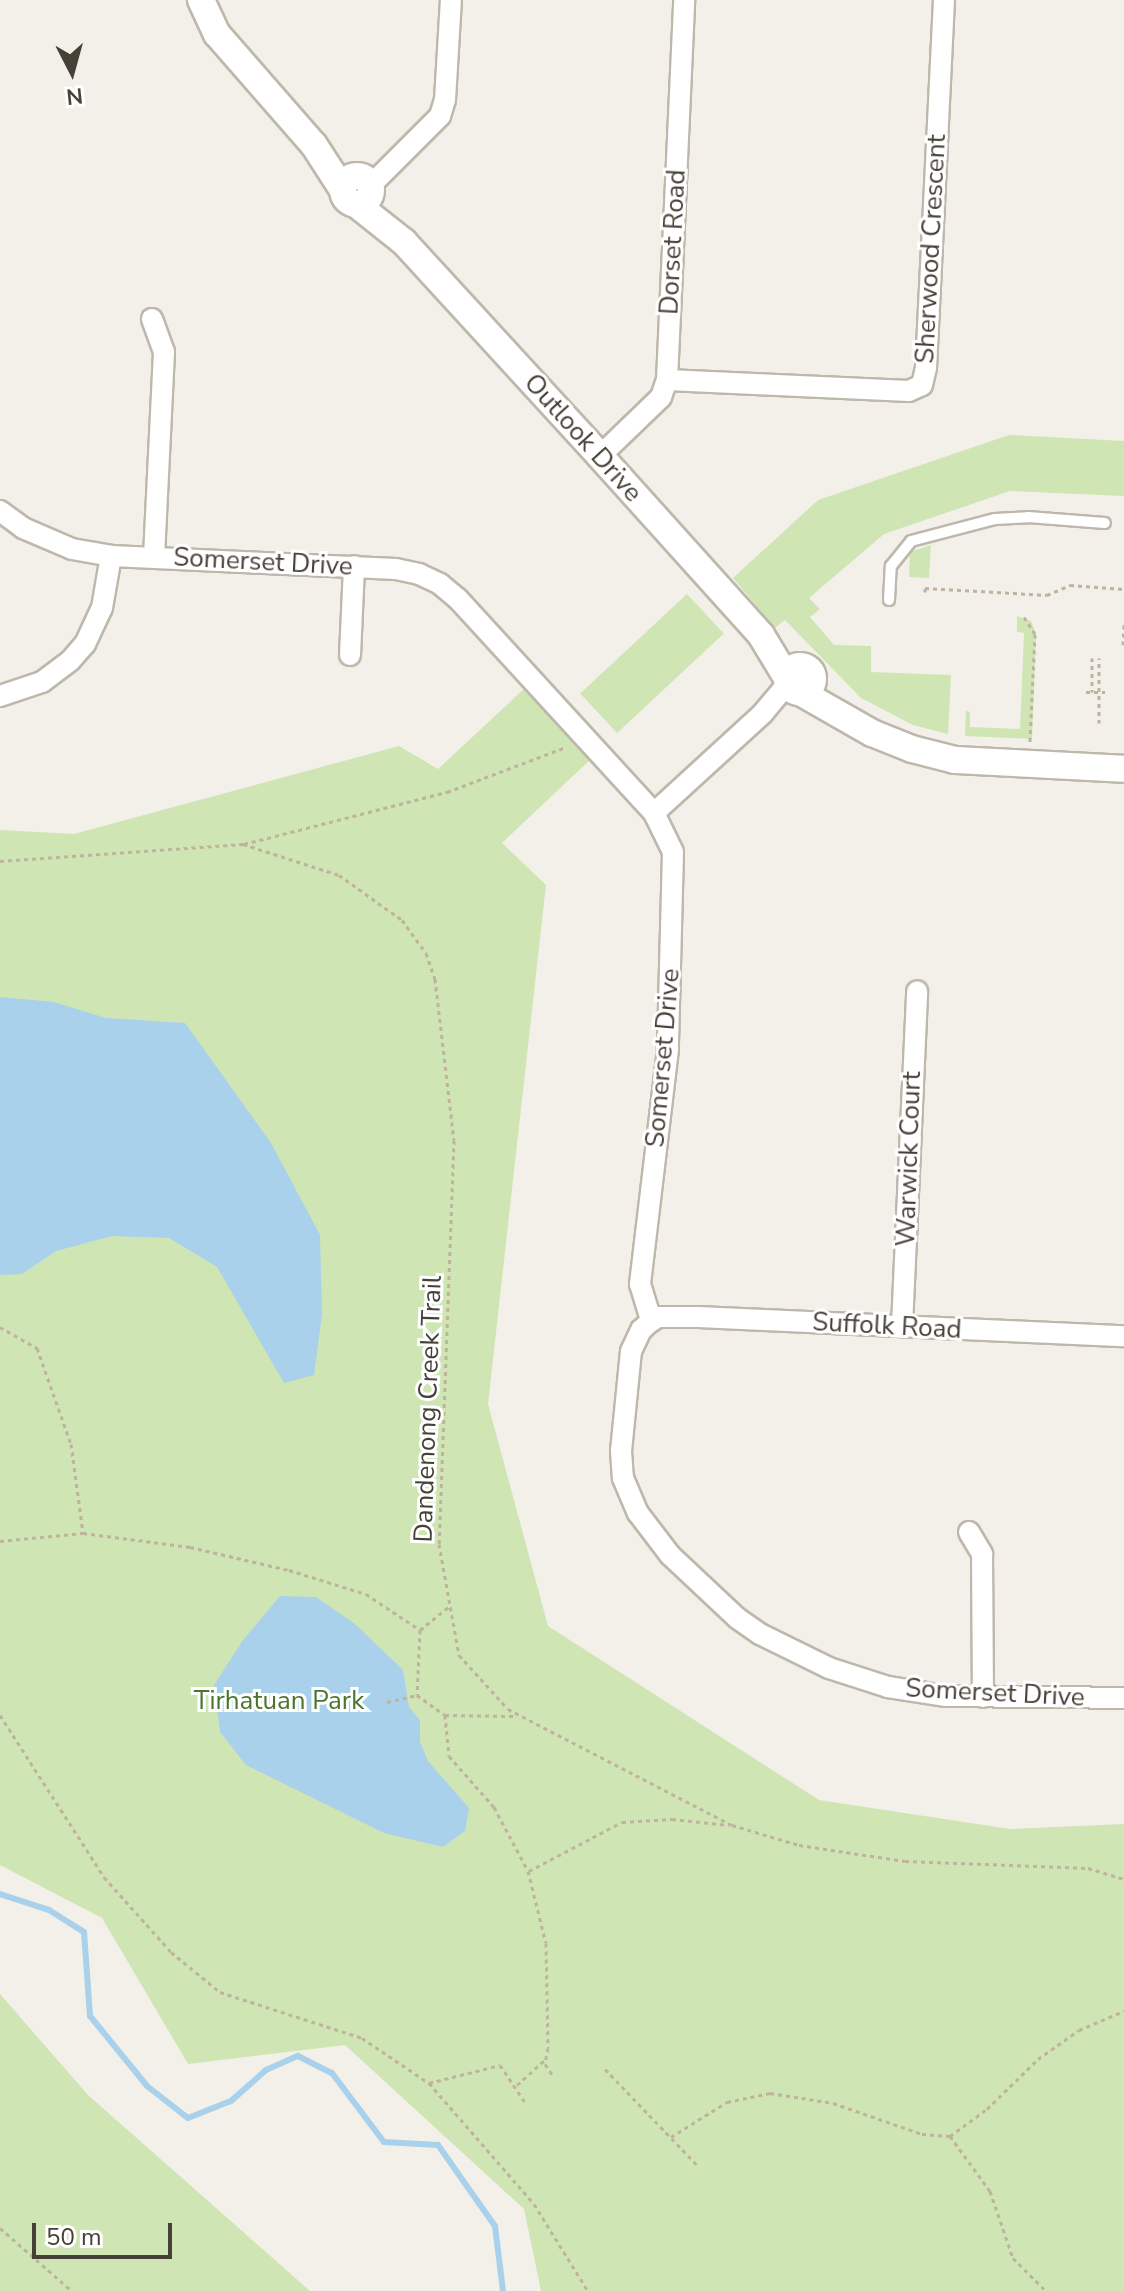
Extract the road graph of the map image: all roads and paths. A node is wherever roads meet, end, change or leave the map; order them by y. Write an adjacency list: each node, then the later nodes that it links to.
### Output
1 (201, 0): 5 (street, Outlook Drive)
2 (451, 0): 5 (street)
3 (684, 0): 7 (street, Dorset Road)
4 (944, 0): 7 (street, Sherwood Crescent)
5 (360, 188): 8 (street, Outlook Drive)
6 (152, 319): 12 (street)
7 (667, 380): 8 (street)
8 (600, 456): 23 (street, Outlook Drive)
9 (0, 511): 11 (street, Somerset Drive)
10 (1105, 523): 16 (lane)
11 (111, 556): 12 (street, Somerset Drive); 27 (street)
12 (154, 557): 13 (street, Somerset Drive)
13 (354, 566): 20 (street); 29 (street, Somerset Drive)
14 (1124, 589): 15 (path)
15 (925, 592)
16 (889, 600)
17 (1024, 617): 30 (path)
18 (1124, 624): 19 (path)
19 (1123, 645)
20 (350, 655)
21 (1092, 658): 25 (path)
22 (1099, 658): 26 (path)
23 (797, 681): 31 (street, Outlook Drive); 32 (street)
24 (1086, 692): 25 (path)
25 (1092, 692): 26 (path)
26 (1102, 692): 28 (path)
27 (0, 696)
28 (1099, 723)
29 (587, 736): 32 (street, Somerset Drive); 33 (path)
30 (1030, 742)
31 (1124, 769)
32 (654, 813): 36 (street, Somerset Drive)
33 (243, 844): 34 (path, Dandenong Creek Trail); 43 (path, Dandenong Creek Trail)
34 (0, 861)
35 (917, 991): 37 (street, Warwick Court)
36 (651, 1321): 37 (street, Suffolk Road); 46 (street, Somerset Drive)
37 (902, 1326): 39 (street, Suffolk Road)
38 (0, 1327): 41 (path)
39 (1124, 1336)
40 (969, 1532): 46 (street)
41 (83, 1533): 42 (path); 44 (path)
42 (0, 1541)
43 (450, 1606): 44 (path); 51 (path, Dandenong Creek Trail)
44 (420, 1630): 45 (path)
45 (417, 1695): 48 (path); 50 (path)
46 (983, 1697): 47 (street, Somerset Drive)
47 (1124, 1698)
48 (387, 1702)
49 (0, 1715): 59 (path)
50 (445, 1715): 51 (path); 53 (path)
51 (521, 1716): 52 (path, Dandenong Creek Trail)
52 (732, 1825): 53 (path); 54 (path, Dandenong Creek Trail)
53 (528, 1871): 56 (path)
54 (1124, 1879)
55 (1124, 2011): 62 (path)
56 (546, 2058): 58 (path); 60 (path)
57 (605, 2069): 63 (path)
58 (553, 2076)
59 (429, 2083): 60 (path); 67 (path)
60 (517, 2085): 61 (path)
61 (525, 2102)
62 (950, 2136): 63 (path); 68 (path)
63 (671, 2137): 64 (path)
64 (696, 2164)
65 (0, 2228): 66 (path)
66 (72, 2291)
67 (588, 2291)
68 (1046, 2291)

